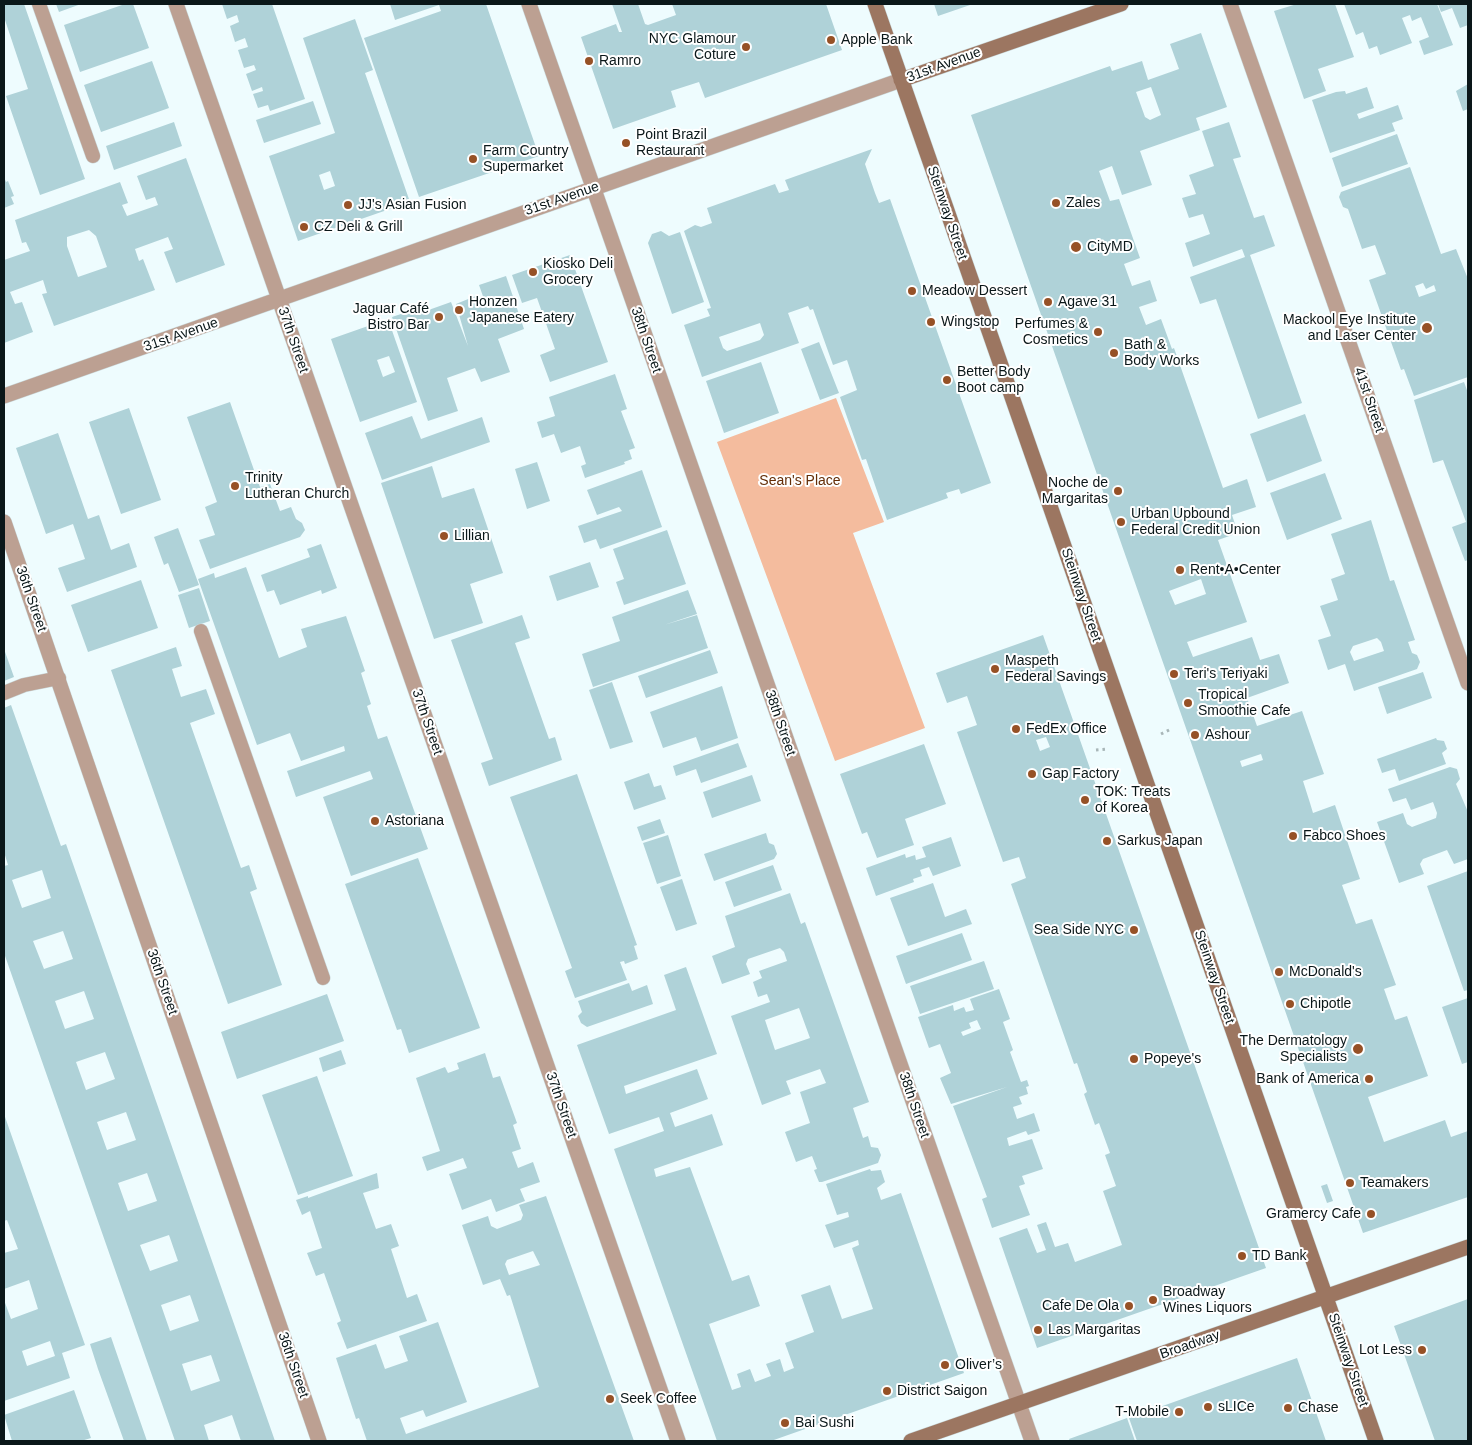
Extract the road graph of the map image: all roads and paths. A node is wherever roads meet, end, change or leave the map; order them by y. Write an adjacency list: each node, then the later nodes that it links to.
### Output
1 (39, 4): 8 (lane)
2 (176, 4): 10 (street, 37th Street)
3 (529, 4): 9 (street, 38th Street)
4 (874, 4): 7 (street, Steinway Street)
5 (1121, 4): 7 (street, 31st Avenue)
6 (1230, 4): 15 (street, 41st Street)
7 (901, 80): 9 (street, 31st Avenue); 23 (street, Steinway Street)
8 (93, 156)
9 (593, 188): 10 (street, 31st Avenue); 24 (street, 38th Street)
10 (280, 300): 11 (street, 31st Avenue); 26 (street, 37th Street)
11 (4, 396)
12 (4, 522): 14 (street, 36th Street)
13 (201, 631): 21 (lane)
14 (59, 678): 16 (lane); 25 (street, 36th Street)
15 (1468, 683)
16 (4, 693)
17 (1172, 728): 18 (path)
18 (1160, 734)
19 (1107, 749): 20 (path)
20 (1096, 750)
21 (323, 978)
22 (1468, 1247): 23 (street, Broadway)
23 (1326, 1297): 24 (street, Broadway); 29 (street, Steinway Street)
24 (1019, 1405): 27 (street, Broadway); 28 (street, 38th Street)
25 (319, 1441)
26 (678, 1441)
27 (911, 1441)
28 (1032, 1441)
29 (1376, 1441)

